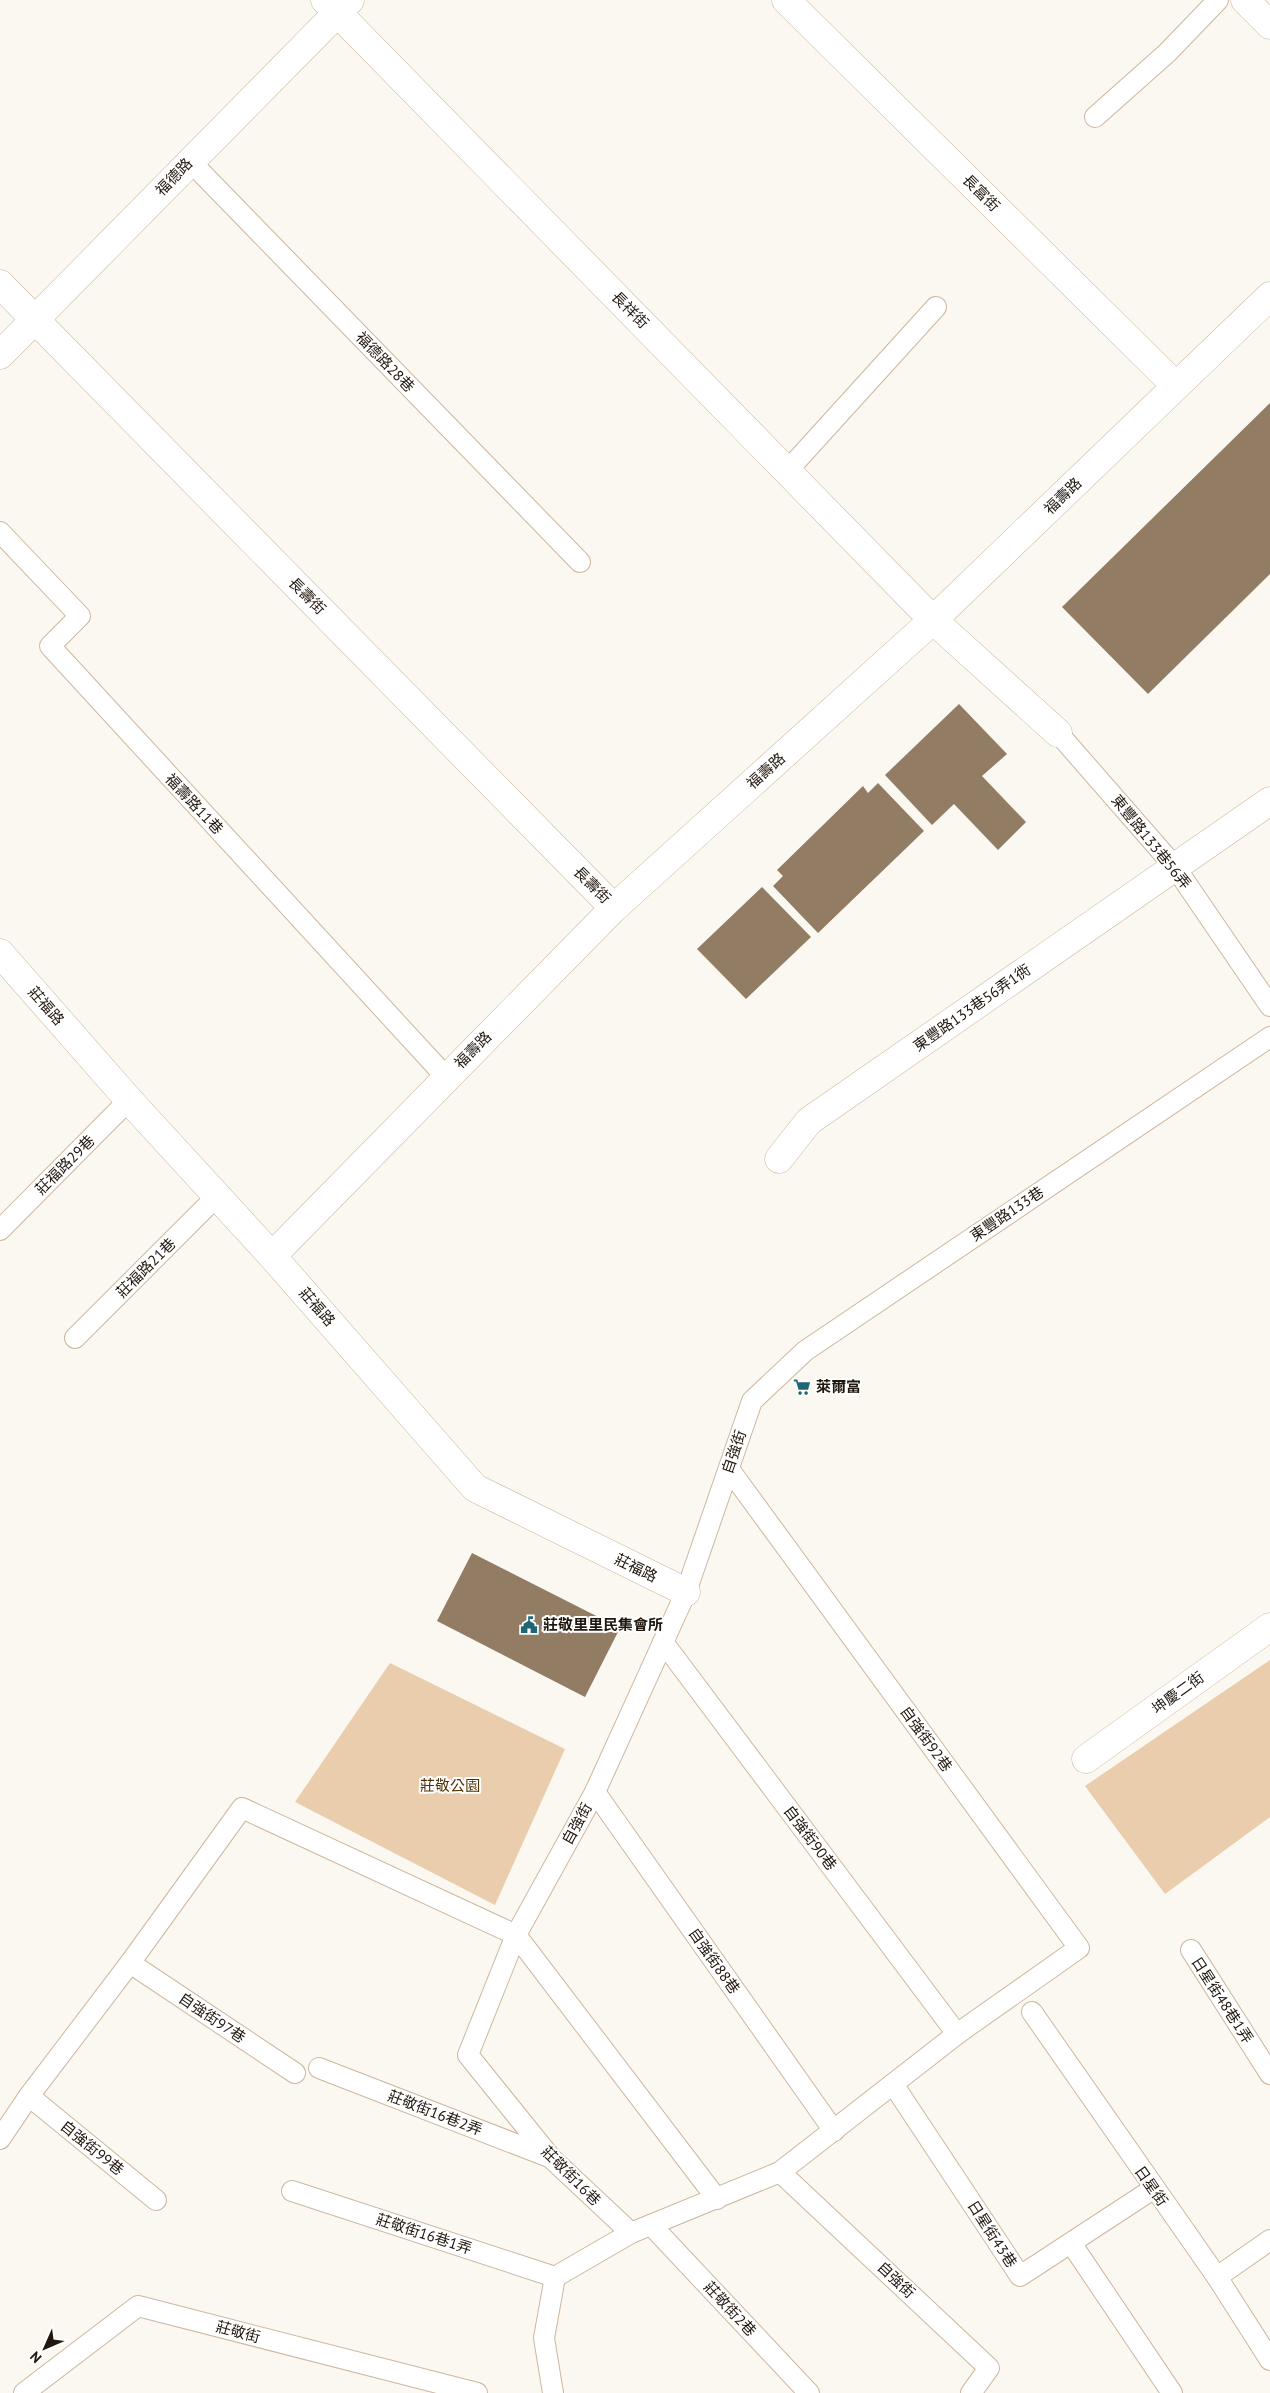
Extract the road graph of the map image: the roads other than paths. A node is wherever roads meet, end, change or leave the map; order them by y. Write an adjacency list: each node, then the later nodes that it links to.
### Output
1 (786, 0): 13 (street, 長富街)
2 (1218, 0): 6 (lane)
3 (1245, 0): 5 (street)
4 (338, 4): 7 (street, 福德路); 14 (street, 長祥街)
5 (1270, 26)
6 (1095, 117)
7 (190, 161): 11 (street, 福德路); 16 (lane, 福德路28巷)
8 (0, 284): 11 (street, 長壽街)
9 (1270, 296): 13 (street, 福壽路)
10 (936, 307): 14 (lane)
11 (35, 319): 12 (street, 福德路); 21 (street, 長壽街)
12 (0, 355)
13 (1176, 386): 17 (street, 福壽路)
14 (788, 470): 17 (street, 長祥街)
15 (0, 532): 25 (lane, 福壽路11巷)
16 (580, 562)
17 (933, 620): 18 (street, 長祥街); 21 (street, 福壽路)
18 (1058, 733): 20 (lane, 東豐路133巷56弄)
19 (1270, 801): 20 (street, 東豐路133巷56弄1衖)
20 (1175, 867): 23 (lane, 東豐路133巷56弄); 27 (street, 東豐路133巷56弄1衖)
21 (614, 908): 25 (street, 福壽路)
22 (0, 953): 26 (street, 莊福路)
23 (1270, 1006)
24 (1270, 1037): 32 (lane, 東豐路133巷)
25 (446, 1077): 30 (street, 福壽路)
26 (129, 1100): 28 (street, 莊福路); 29 (lane, 莊福路29巷)
27 (779, 1159)
28 (216, 1197): 30 (street, 莊福路); 31 (lane, 莊福路21巷)
29 (0, 1230)
30 (272, 1256): 34 (street, 莊福路)
31 (75, 1338)
32 (752, 1401): 33 (lane, 自強街)
33 (728, 1469): 34 (lane, 自強街); 43 (lane, 自強街92巷)
34 (686, 1592): 36 (lane, 自強街)
35 (1270, 1627): 37 (street, 坤慶二街)
36 (663, 1642): 38 (lane, 自強街); 43 (lane, 自強街90巷)
37 (1086, 1759)
38 (595, 1792): 39 (lane, 自強街); 49 (lane, 自強街88巷)
39 (516, 1935): 41 (lane); 51 (lane, 莊敬街16巷); 55 (lane)
40 (1191, 1950): 46 (lane, 日星街48巷1弄)
41 (130, 1963): 45 (lane, 自強街97巷); 48 (lane)
42 (1032, 2012): 53 (lane, 日星街)
43 (957, 2034): 47 (lane)
44 (319, 2068): 51 (lane, 莊敬街16巷2弄)
45 (295, 2073)
46 (1270, 2074)
47 (893, 2084): 49 (lane); 60 (lane, 日星街43巷)
48 (29, 2096): 50 (lane); 56 (lane, 自強街99巷)
49 (834, 2131): 52 (lane)
50 (0, 2139)
51 (551, 2158): 58 (lane, 莊敬街16巷)
52 (780, 2172): 55 (lane); 69 (lane, 自強街)
53 (1153, 2189): 60 (lane, 日星街43巷); 62 (lane, 日星街)
54 (292, 2191): 61 (lane, 莊敬街16巷1弄)
55 (717, 2199): 57 (lane)
56 (156, 2200)
57 (651, 2225): 58 (lane); 68 (lane, 莊敬街2巷)
58 (631, 2233): 61 (lane)
59 (1270, 2240): 62 (lane)
60 (1072, 2243): 70 (lane)
61 (555, 2277): 67 (lane)
62 (1217, 2277): 63 (lane, 日星街)
63 (1270, 2360)
64 (413, 2385): 65 (lane, 莊敬街); 66 (lane, 莊敬街)
65 (24, 2393)
66 (477, 2393)
67 (552, 2393)
68 (810, 2393)
69 (971, 2393)
70 (1172, 2393)

